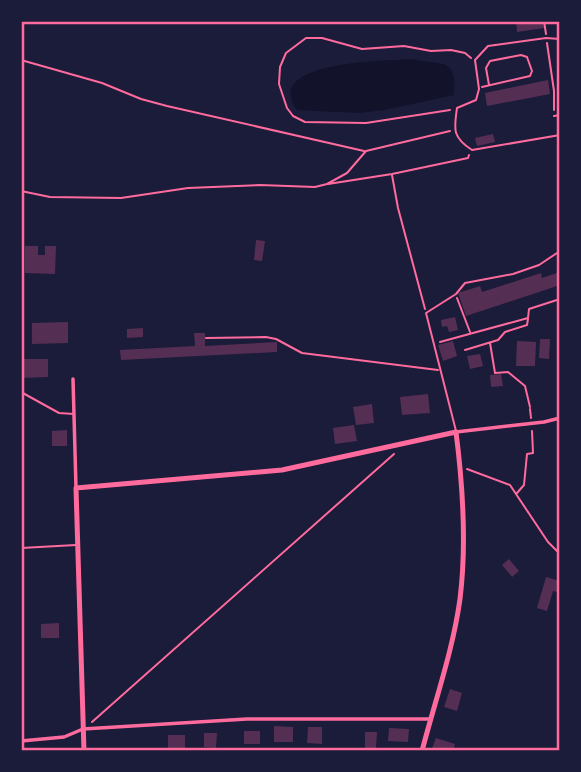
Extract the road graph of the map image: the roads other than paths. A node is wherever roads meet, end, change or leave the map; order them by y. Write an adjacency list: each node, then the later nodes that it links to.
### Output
1 (560, 39): 4 (lane)
2 (560, 115): 3 (lane)
3 (554, 116)
4 (560, 135)
5 (560, 251): 7 (lane)
6 (206, 338): 7 (lane)
7 (439, 370): 12 (lane)
8 (73, 379): 10 (street)
9 (21, 392): 10 (lane)
10 (74, 414): 13 (street)
11 (560, 418): 12 (street)
12 (456, 432): 13 (street); 16 (street)
13 (76, 488): 14 (street)
14 (78, 545): 15 (lane); 17 (street)
15 (21, 548)
16 (430, 719): 17 (street); 20 (street)
17 (83, 729): 18 (street); 19 (street)
18 (21, 741)
19 (84, 751)
20 (422, 751)

